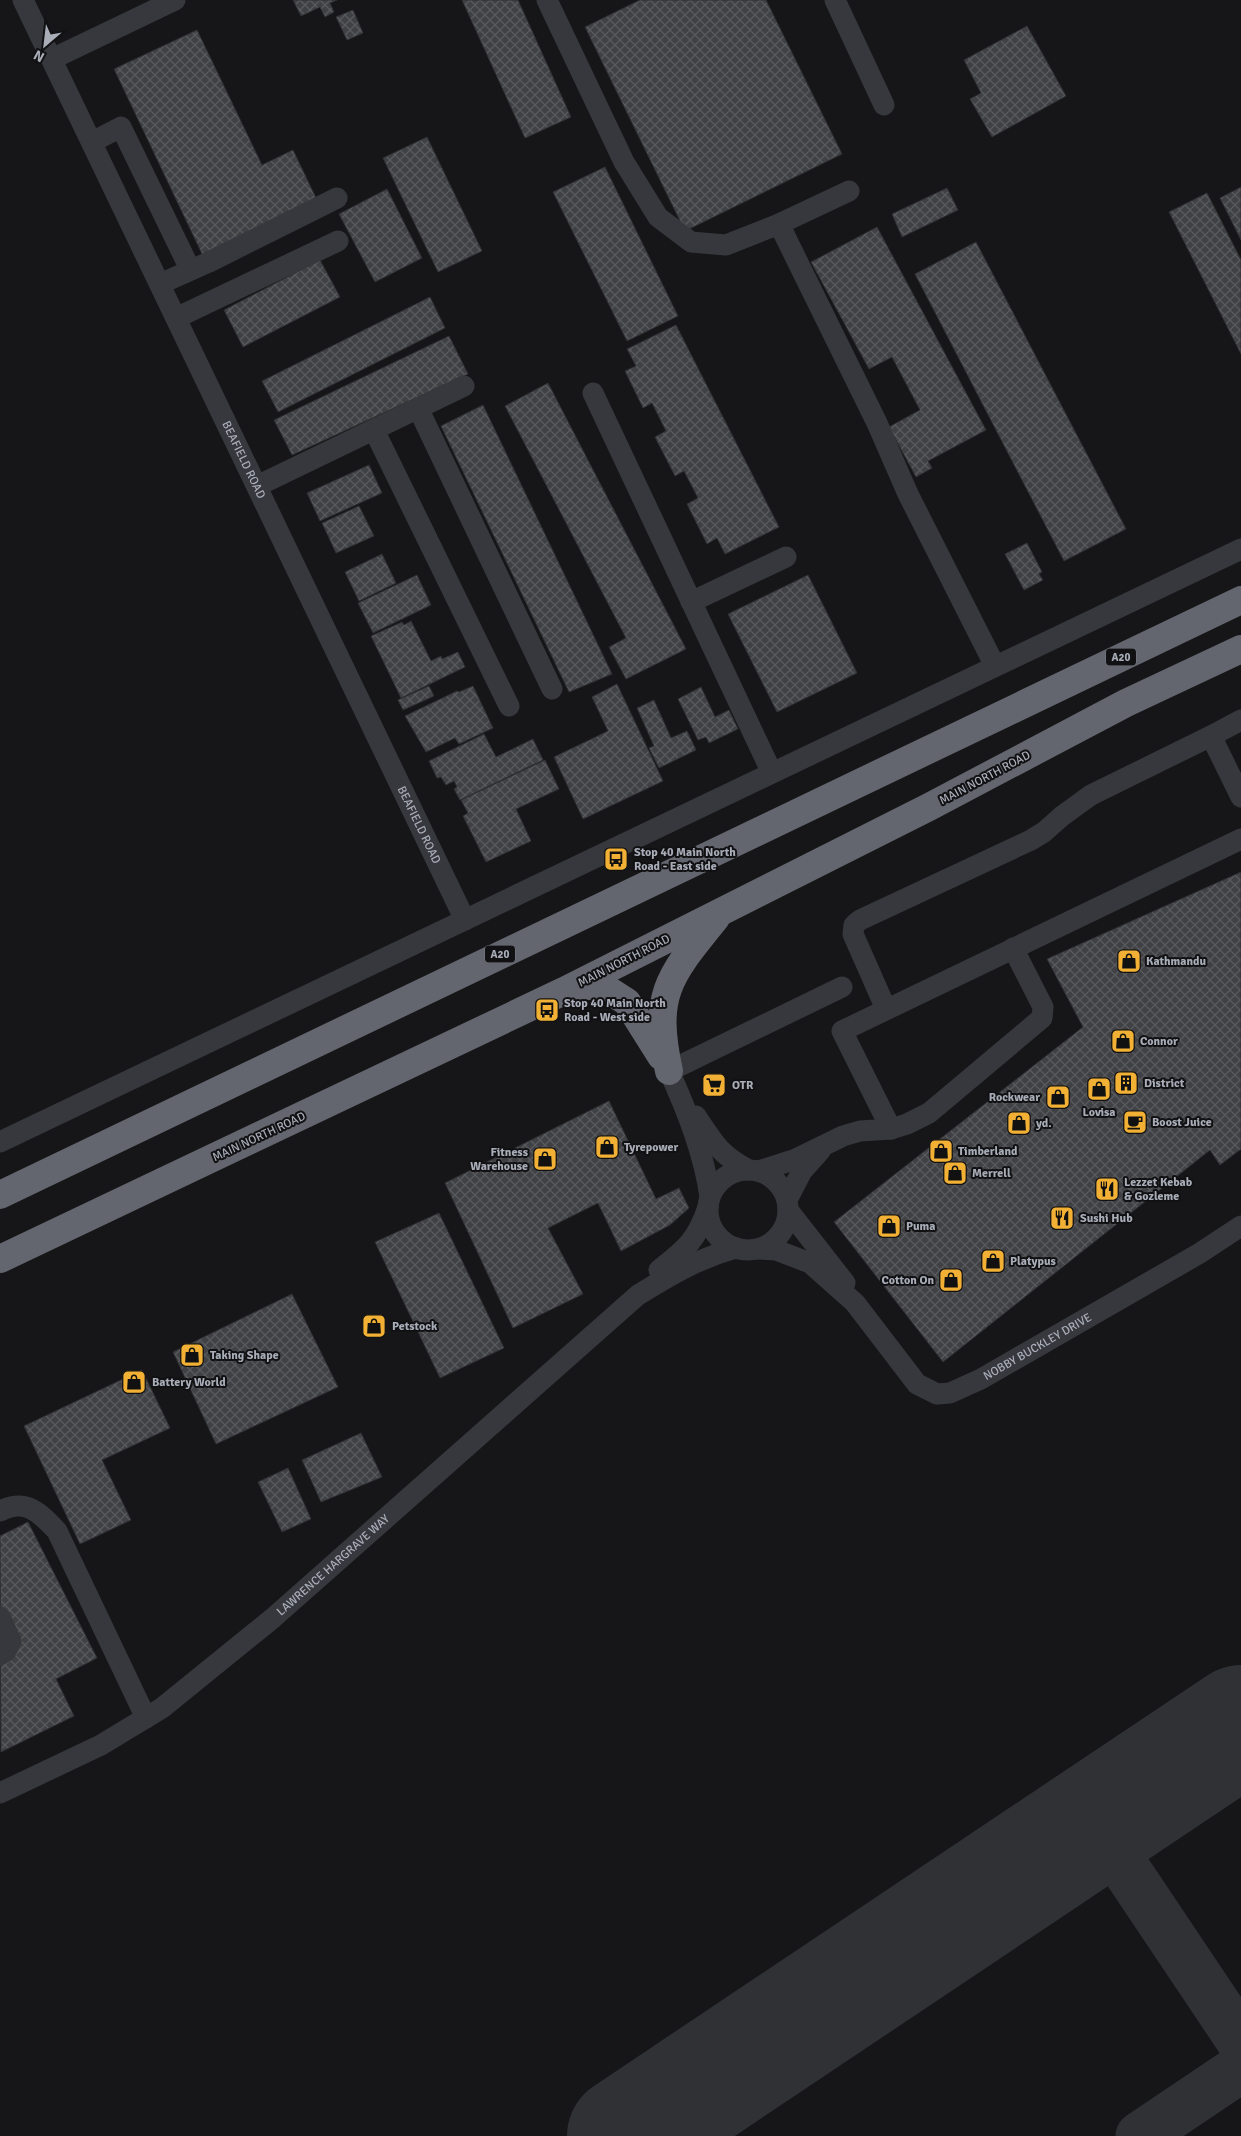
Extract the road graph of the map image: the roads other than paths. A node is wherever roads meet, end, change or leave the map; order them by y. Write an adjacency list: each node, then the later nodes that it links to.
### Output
1 (23, 0): 5 (street, BEAFIELD ROAD)
2 (175, 0): 5 (street)
3 (547, 0): 10 (street)
4 (835, 0): 6 (street)
5 (52, 59): 7 (street, BEAFIELD ROAD)
6 (884, 105)
7 (92, 142): 12 (street); 13 (street, BEAFIELD ROAD)
8 (848, 191): 10 (street)
9 (337, 198): 12 (street)
10 (778, 224): 25 (street)
11 (338, 241): 14 (street)
12 (190, 269): 13 (street)
13 (160, 284): 14 (street, BEAFIELD ROAD)
14 (176, 318): 19 (street, BEAFIELD ROAD)
15 (464, 386): 17 (street)
16 (593, 393): 23 (street)
17 (418, 408): 18 (street); 26 (street)
18 (374, 430): 19 (street); 27 (street)
19 (257, 486): 34 (street, BEAFIELD ROAD)
20 (1241, 548): 25 (street)
21 (786, 557): 23 (street)
22 (1241, 600): 44 (highway, A20)
23 (692, 602): 30 (street)
24 (1241, 648): 33 (highway, MAIN NORTH ROAD)
25 (995, 666): 30 (street)
26 (552, 689)
27 (509, 706)
28 (1241, 720): 29 (street)
29 (1211, 736): 31 (street); 38 (street)
30 (772, 773): 34 (street)
31 (1241, 797)
32 (1241, 839): 35 (street)
33 (722, 911): 37 (highway, MAIN NORTH ROAD); 39 (highway)
34 (465, 920): 41 (street)
35 (1013, 948): 38 (street); 40 (street)
36 (842, 987): 39 (street)
37 (564, 991): 39 (highway); 50 (highway, MAIN NORTH ROAD)
38 (886, 1010): 40 (street)
39 (671, 1075): 43 (street); 45 (street)
40 (891, 1129): 42 (street)
41 (0, 1142)
42 (828, 1142): 43 (street); 46 (street)
43 (754, 1171): 45 (street); 46 (street)
44 (0, 1195)
45 (709, 1201): 48 (street); 51 (street, LAWRENCE HARGRAVE WAY)
46 (787, 1205): 49 (street); 52 (street, NOBBY BUCKLEY DRIVE)
47 (1241, 1226): 52 (street, NOBBY BUCKLEY DRIVE)
48 (736, 1248): 49 (street); 51 (street, LAWRENCE HARGRAVE WAY)
49 (758, 1249): 52 (street, NOBBY BUCKLEY DRIVE)
50 (0, 1259)
51 (638, 1295): 56 (street, LAWRENCE HARGRAVE WAY)
52 (855, 1303)
53 (0, 1511): 56 (street)
54 (0, 1617): 55 (street)
55 (0, 1655)
56 (146, 1718): 57 (street, LAWRENCE HARGRAVE WAY)
57 (0, 1793)

